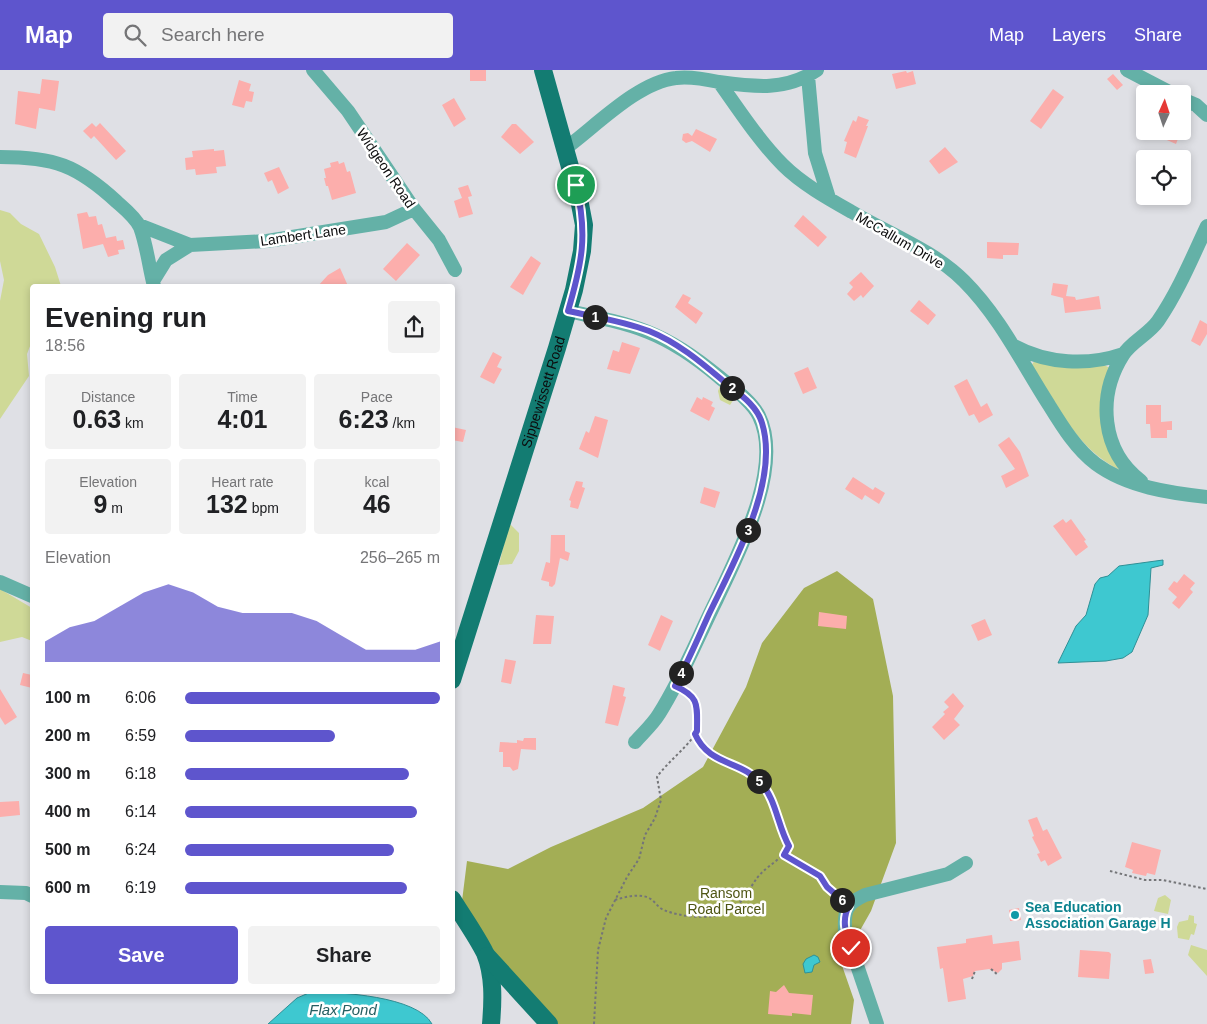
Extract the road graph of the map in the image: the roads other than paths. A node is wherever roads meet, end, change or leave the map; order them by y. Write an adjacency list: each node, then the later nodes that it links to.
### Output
1 (313, 70): 12 (street, Widgeon Road)
2 (542, 70): 9 (main road, Sippewissett Road)
3 (1127, 70): 6 (street)
4 (813, 73): 5 (street); 11 (street)
5 (719, 82): 9 (street); 11 (street, McCallum Drive)
6 (1156, 85)
7 (1191, 103): 8 (street)
8 (1207, 115)
9 (566, 148): 18 (main road, Sippewissett Road)
10 (0, 157): 13 (street)
11 (829, 198): 19 (street, McCallum Drive)
12 (414, 209): 15 (street, Lambert Lane); 16 (street, Widgeon Road)
13 (139, 225): 15 (street, Lambert Lane); 17 (street)
14 (1207, 226): 20 (street)
15 (190, 245): 17 (street, Lambert Lane)
16 (455, 270)
17 (153, 284)
18 (568, 311): 25 (main road, Sippewissett Road); 26 (street)
19 (1014, 345): 20 (street); 21 (street, McCallum Drive)
20 (1124, 354): 21 (street)
21 (1148, 486): 22 (street, McCallum Drive)
22 (1207, 497)
23 (0, 582): 24 (street)
24 (30, 595)
25 (455, 670)
26 (634, 742)
27 (966, 863): 34 (street)
28 (0, 892): 29 (street)
29 (30, 895)
30 (455, 904): 31 (main road)
31 (484, 953): 32 (main road); 33 (main road)
32 (491, 1024)
33 (549, 1024)
34 (877, 1024)

